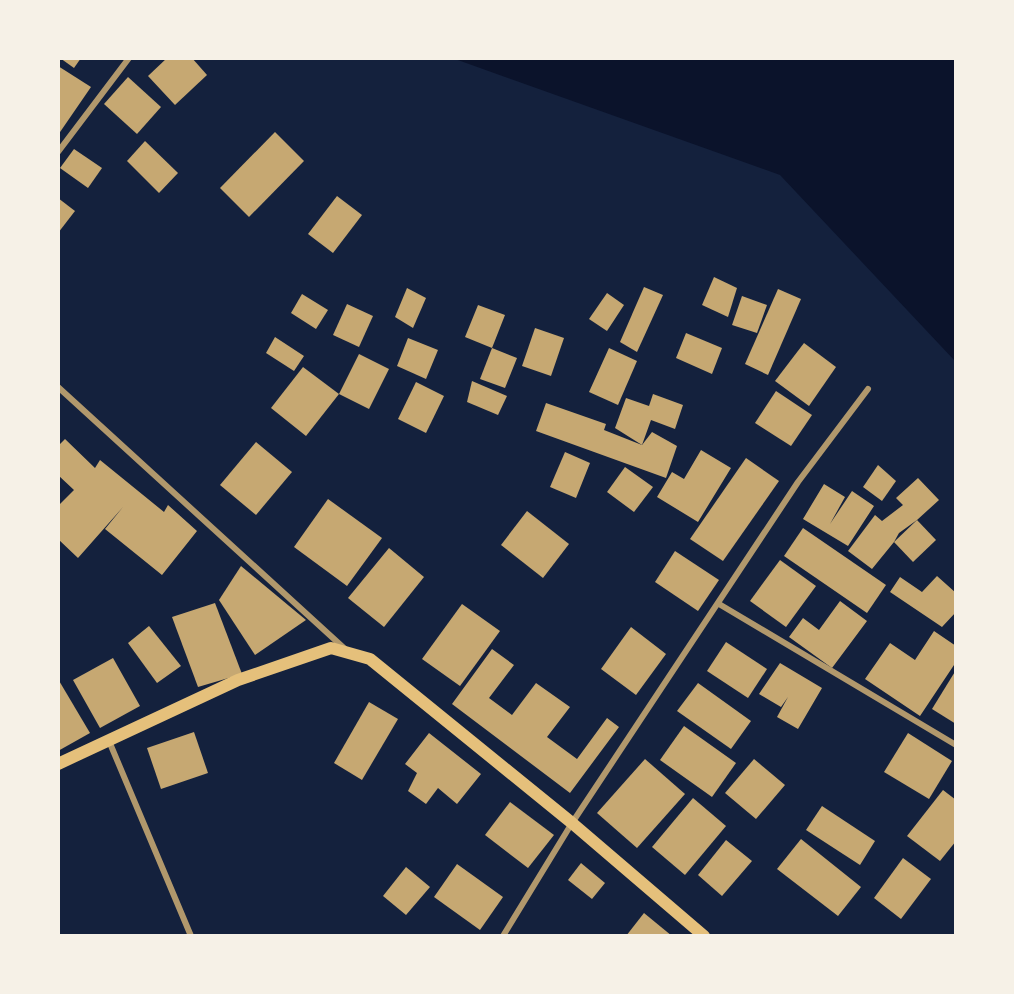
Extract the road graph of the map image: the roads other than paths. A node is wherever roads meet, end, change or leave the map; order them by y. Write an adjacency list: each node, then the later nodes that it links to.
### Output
1 (129, 58): 2 (street)
2 (58, 152)
3 (58, 387): 6 (street)
4 (868, 389): 5 (street)
5 (719, 603): 8 (street); 10 (street)
6 (348, 651): 7 (main road); 10 (main road)
7 (110, 741): 9 (main road); 11 (street)
8 (956, 745)
9 (58, 764)
10 (572, 823): 12 (street); 13 (main road)
11 (191, 936)
12 (503, 936)
13 (704, 936)

